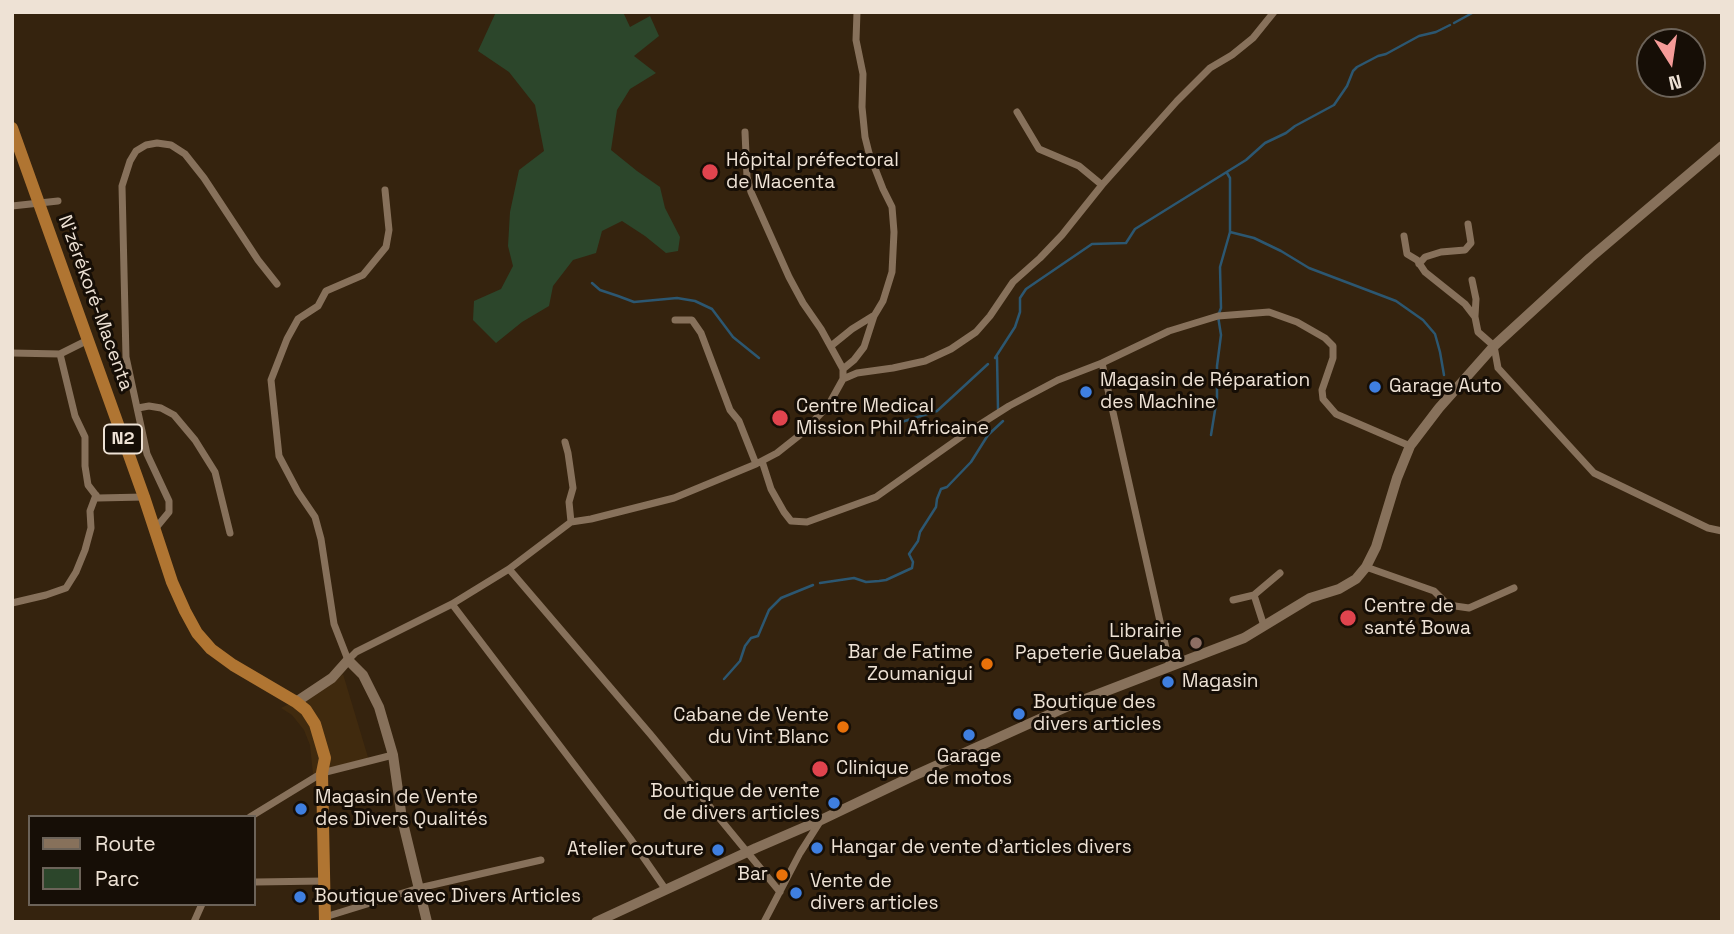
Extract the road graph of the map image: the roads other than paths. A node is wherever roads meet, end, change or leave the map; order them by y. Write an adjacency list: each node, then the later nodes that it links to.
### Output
1 (857, 12): 17 (street)
2 (1274, 12): 7 (street)
3 (1017, 112): 7 (street)
4 (12, 128): 10 (highway, N'zérékoré-Macenta / N2)
5 (745, 132): 21 (street)
6 (1722, 146): 22 (main road)
7 (1102, 185): 27 (street)
8 (385, 190): 47 (street)
9 (58, 201): 10 (street)
10 (38, 203): 11 (street); 20 (highway, N'zérékoré-Macenta / N2)
11 (12, 206)
12 (1468, 224): 14 (street)
13 (1404, 236): 14 (street)
14 (1419, 264): 18 (street)
15 (1472, 280): 18 (street)
16 (277, 284): 28 (street)
17 (874, 316): 21 (street); 26 (street)
18 (1475, 317): 22 (street)
19 (675, 320): 31 (street)
20 (88, 340): 24 (street); 33 (highway, N'zérékoré-Macenta / N2)
21 (831, 346): 26 (street)
22 (1494, 346): 30 (main road); 36 (street)
23 (12, 353): 24 (street)
24 (60, 354): 32 (street)
25 (1102, 363): 30 (street); 31 (street); 48 (street)
26 (843, 369): 27 (street)
27 (843, 379): 31 (street)
28 (138, 408): 35 (street); 37 (street)
29 (565, 442): 34 (street)
30 (1410, 446): 38 (main road)
31 (759, 462): 34 (street)
32 (96, 495): 33 (street); 44 (street)
33 (144, 497): 35 (highway, N'zérékoré-Macenta / N2)
34 (571, 522): 39 (street)
35 (154, 530): 49 (highway, N'zérékoré-Macenta / N2)
36 (1722, 531)
37 (230, 533)
38 (1366, 567): 41 (street); 46 (main road)
39 (509, 569): 45 (street); 54 (street)
40 (1280, 573): 42 (street)
41 (1514, 588)
42 (1254, 595): 43 (street); 46 (street)
43 (1233, 600)
44 (13, 601)
45 (452, 604): 47 (street); 59 (street)
46 (1264, 626): 48 (main road)
47 (348, 660): 49 (main road); 50 (main road)
48 (1170, 666): 53 (main road)
49 (296, 702): 51 (highway, N'zérékoré-Macenta / N2)
50 (393, 755): 51 (street); 58 (main road)
51 (322, 773): 52 (street); 56 (highway, N'zérékoré-Macenta / N2)
52 (253, 815)
53 (821, 821): 54 (main road); 60 (street)
54 (747, 852): 59 (main road); 60 (street)
55 (541, 860): 58 (street)
56 (324, 881): 57 (street); 62 (highway, N'zérékoré-Macenta / N2)
57 (256, 882)
58 (419, 888): 62 (street); 64 (main road)
59 (666, 890): 65 (main road)
60 (780, 892): 66 (street)
61 (201, 906): 63 (street)
62 (325, 919)
63 (194, 922)
64 (426, 922)
65 (596, 922)
66 (764, 922)

